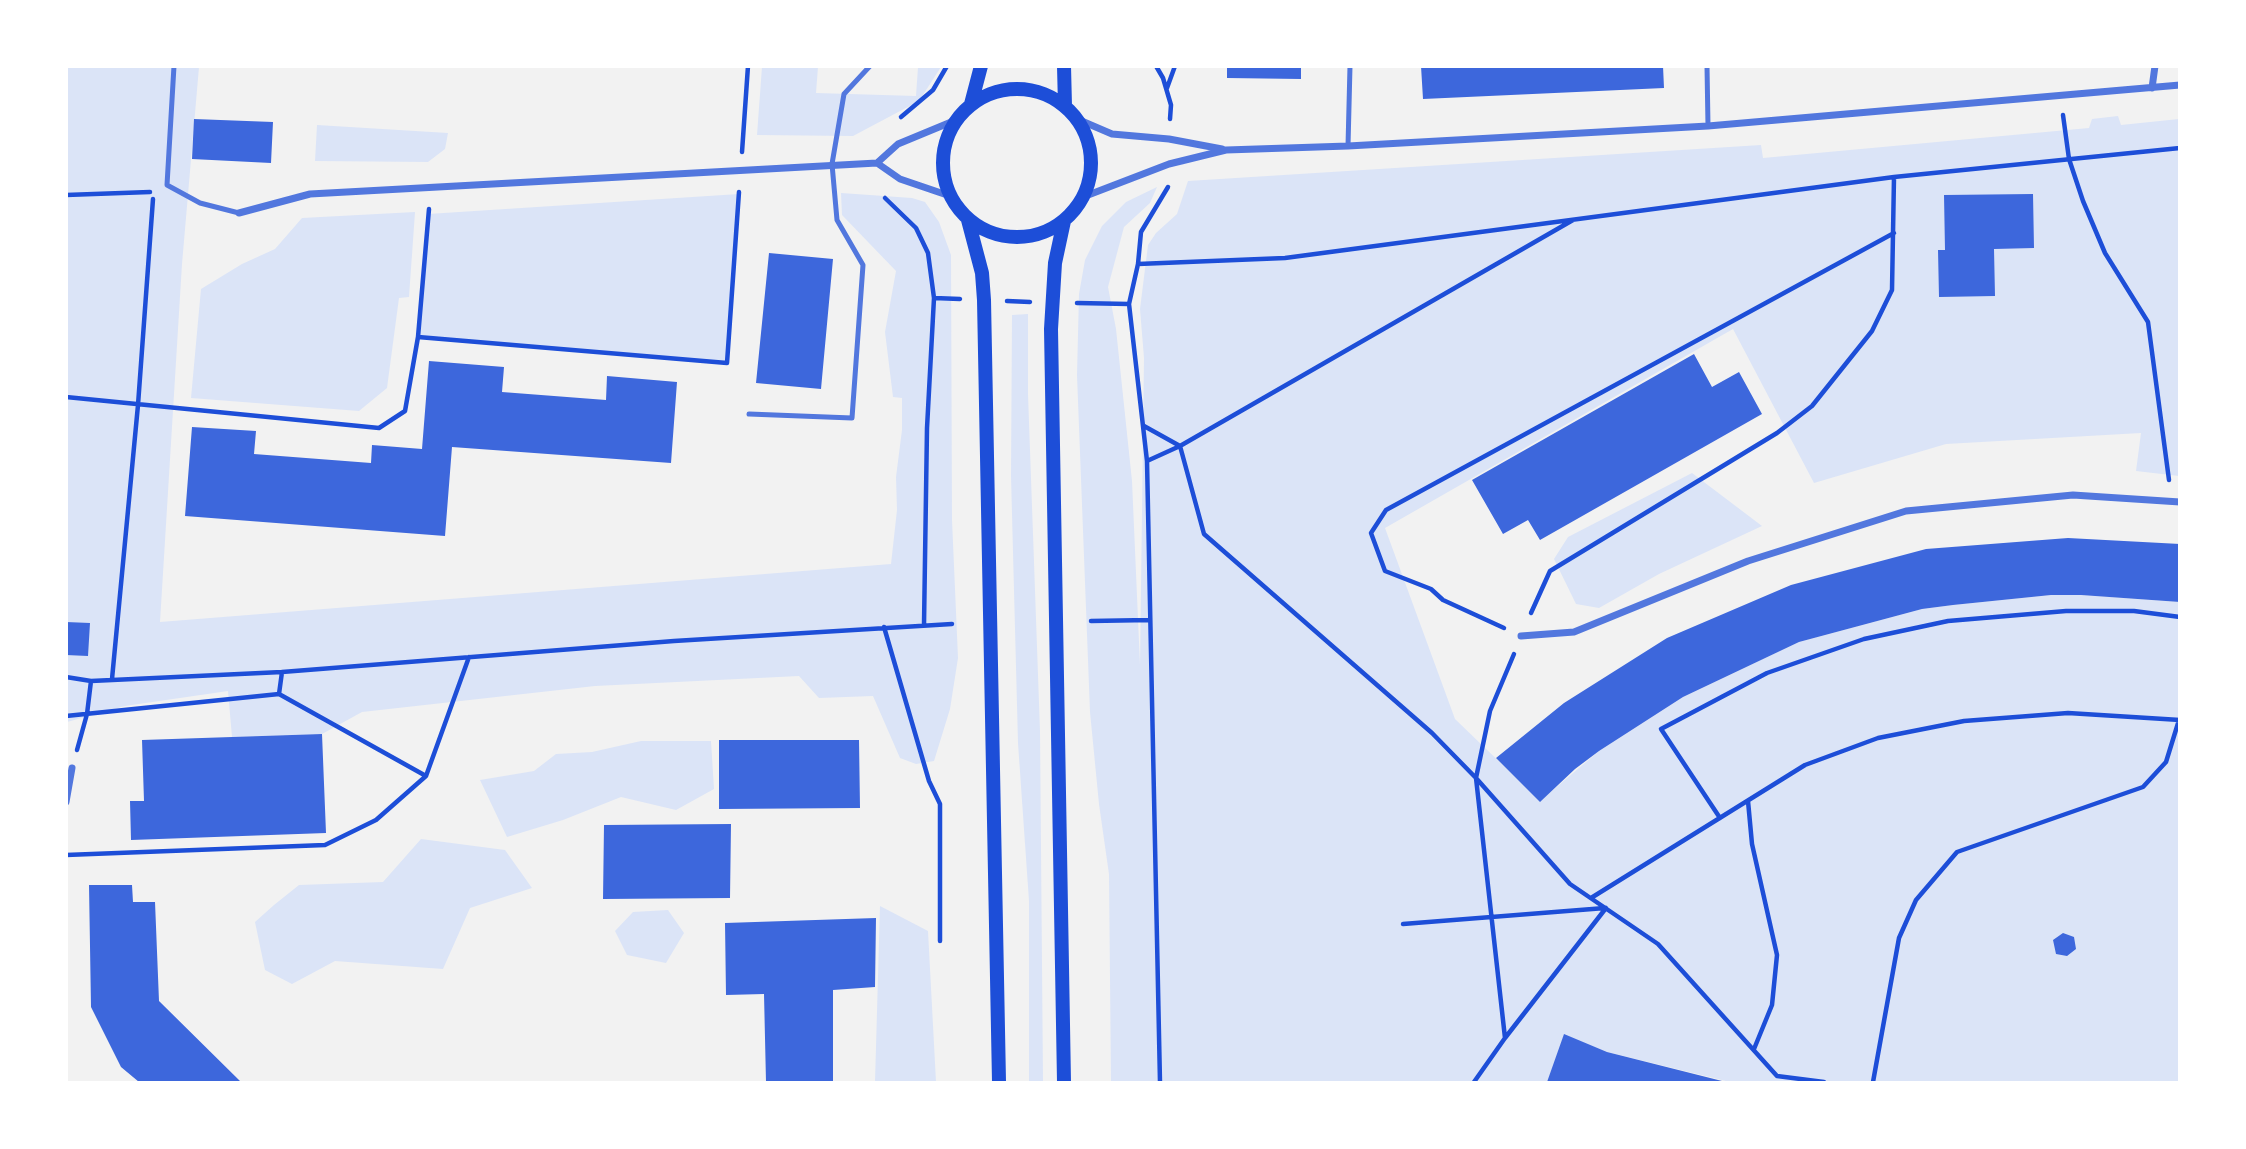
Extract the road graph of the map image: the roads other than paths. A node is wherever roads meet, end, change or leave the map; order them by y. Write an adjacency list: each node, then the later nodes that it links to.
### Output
1 (174, 66): 21 (lane)
2 (870, 66): 18 (lane)
3 (981, 66): 10 (main road)
4 (1064, 66): 11 (main road)
5 (1350, 66): 15 (lane)
6 (1707, 66): 14 (lane)
7 (2155, 66): 9 (street)
8 (2179, 85): 9 (street)
9 (2152, 88): 14 (street)
10 (971, 104): 11 (main road); 13 (main road)
11 (1065, 106): 12 (main road)
12 (1077, 119): 16 (street); 20 (main road)
13 (956, 120): 17 (street); 19 (main road)
14 (1708, 127): 15 (street)
15 (1348, 146): 16 (street)
16 (1226, 150): 20 (street)
17 (877, 163): 18 (street); 19 (street)
18 (832, 164): 21 (street); 24 (lane)
19 (950, 196): 22 (main road)
20 (1083, 197): 23 (main road)
21 (239, 213)
22 (968, 220): 23 (main road); 29 (main road)
23 (1064, 221): 30 (main road)
24 (750, 414)
25 (2176, 502): 26 (street)
26 (1521, 636)
27 (72, 768): 28 (street)
28 (66, 802)
29 (999, 1083)
30 (1064, 1083)

